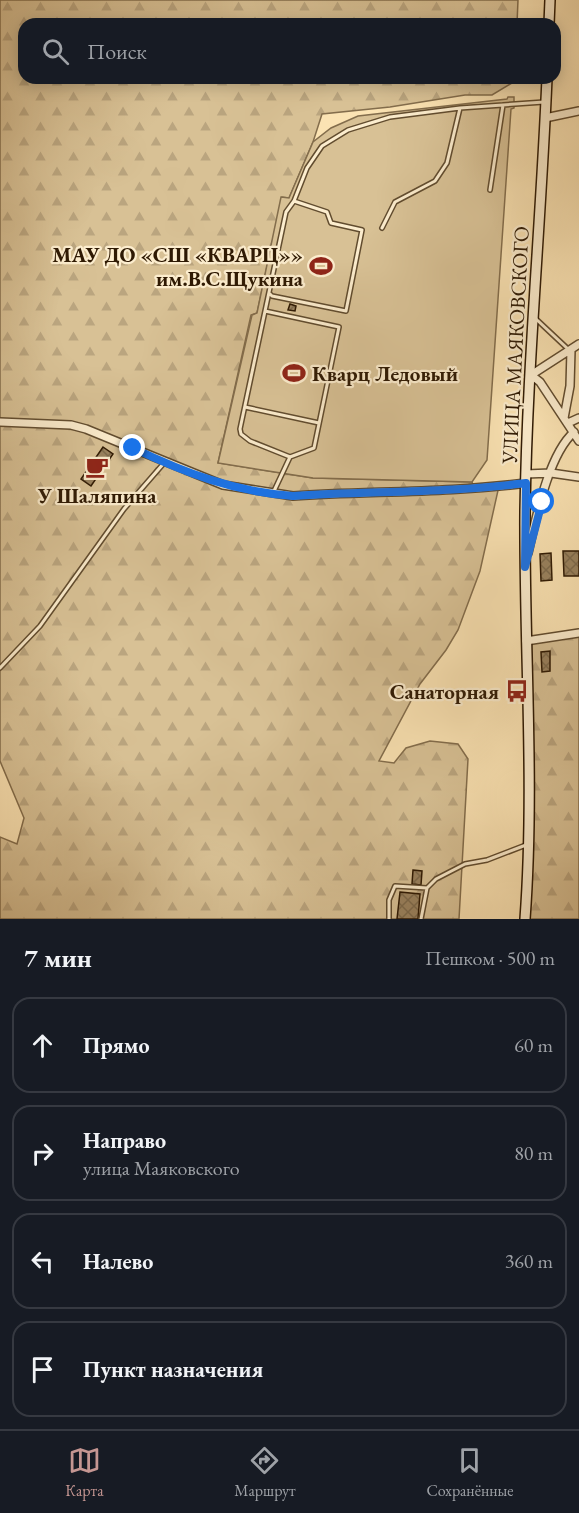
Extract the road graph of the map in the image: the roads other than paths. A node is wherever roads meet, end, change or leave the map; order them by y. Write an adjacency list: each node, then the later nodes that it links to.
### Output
1 (550, 0): 2 (main road)
2 (549, 18)
3 (547, 84): 4 (main road, УЛИЦА МАЯКОВСКОГО)
4 (546, 102): 5 (lane); 8 (main road, УЛИЦА МАЯКОВСКОГО)
5 (502, 105): 6 (lane); 9 (lane)
6 (460, 108): 10 (lane); 11 (lane)
7 (579, 111): 8 (street)
8 (545, 118): 14 (main road, УЛИЦА МАЯКОВСКОГО)
9 (490, 190)
10 (294, 201): 12 (lane); 12 (lane)
11 (382, 228)
12 (270, 294): 13 (lane)
13 (265, 311): 18 (lane); 22 (lane)
14 (534, 318): 16 (lane); 17 (main road, УЛИЦА МАЯКОВСКОГО)
15 (579, 344): 16 (street)
16 (571, 350): 17 (street); 20 (street)
17 (531, 375): 20 (street); 29 (main road, УЛИЦА МАЯКОВСКОГО)
18 (245, 407): 22 (lane); 25 (lane)
19 (579, 418): 20 (street)
20 (566, 421): 23 (street)
21 (0, 422): 26 (street)
22 (319, 423): 25 (lane)
23 (574, 432): 24 (street); 27 (street)
24 (579, 441)
25 (290, 457): 30 (lane)
26 (164, 463): 30 (street); 34 (lane)
27 (551, 473): 28 (street); 29 (street); 31 (street)
28 (579, 477)
29 (526, 478): 30 (street); 31 (main road, УЛИЦА МАЯКОВСКОГО)
30 (272, 495)
31 (525, 567): 33 (main road, УЛИЦА МАЯКОВСКОГО)
32 (579, 633): 33 (street)
33 (526, 641): 35 (main road, УЛИЦА МАЯКОВСКОГО)
34 (0, 668)
35 (528, 845): 36 (lane); 39 (main road, УЛИЦА МАЯКОВСКОГО)
36 (427, 888): 37 (lane); 38 (lane)
37 (389, 919)
38 (421, 919)
39 (525, 919)

